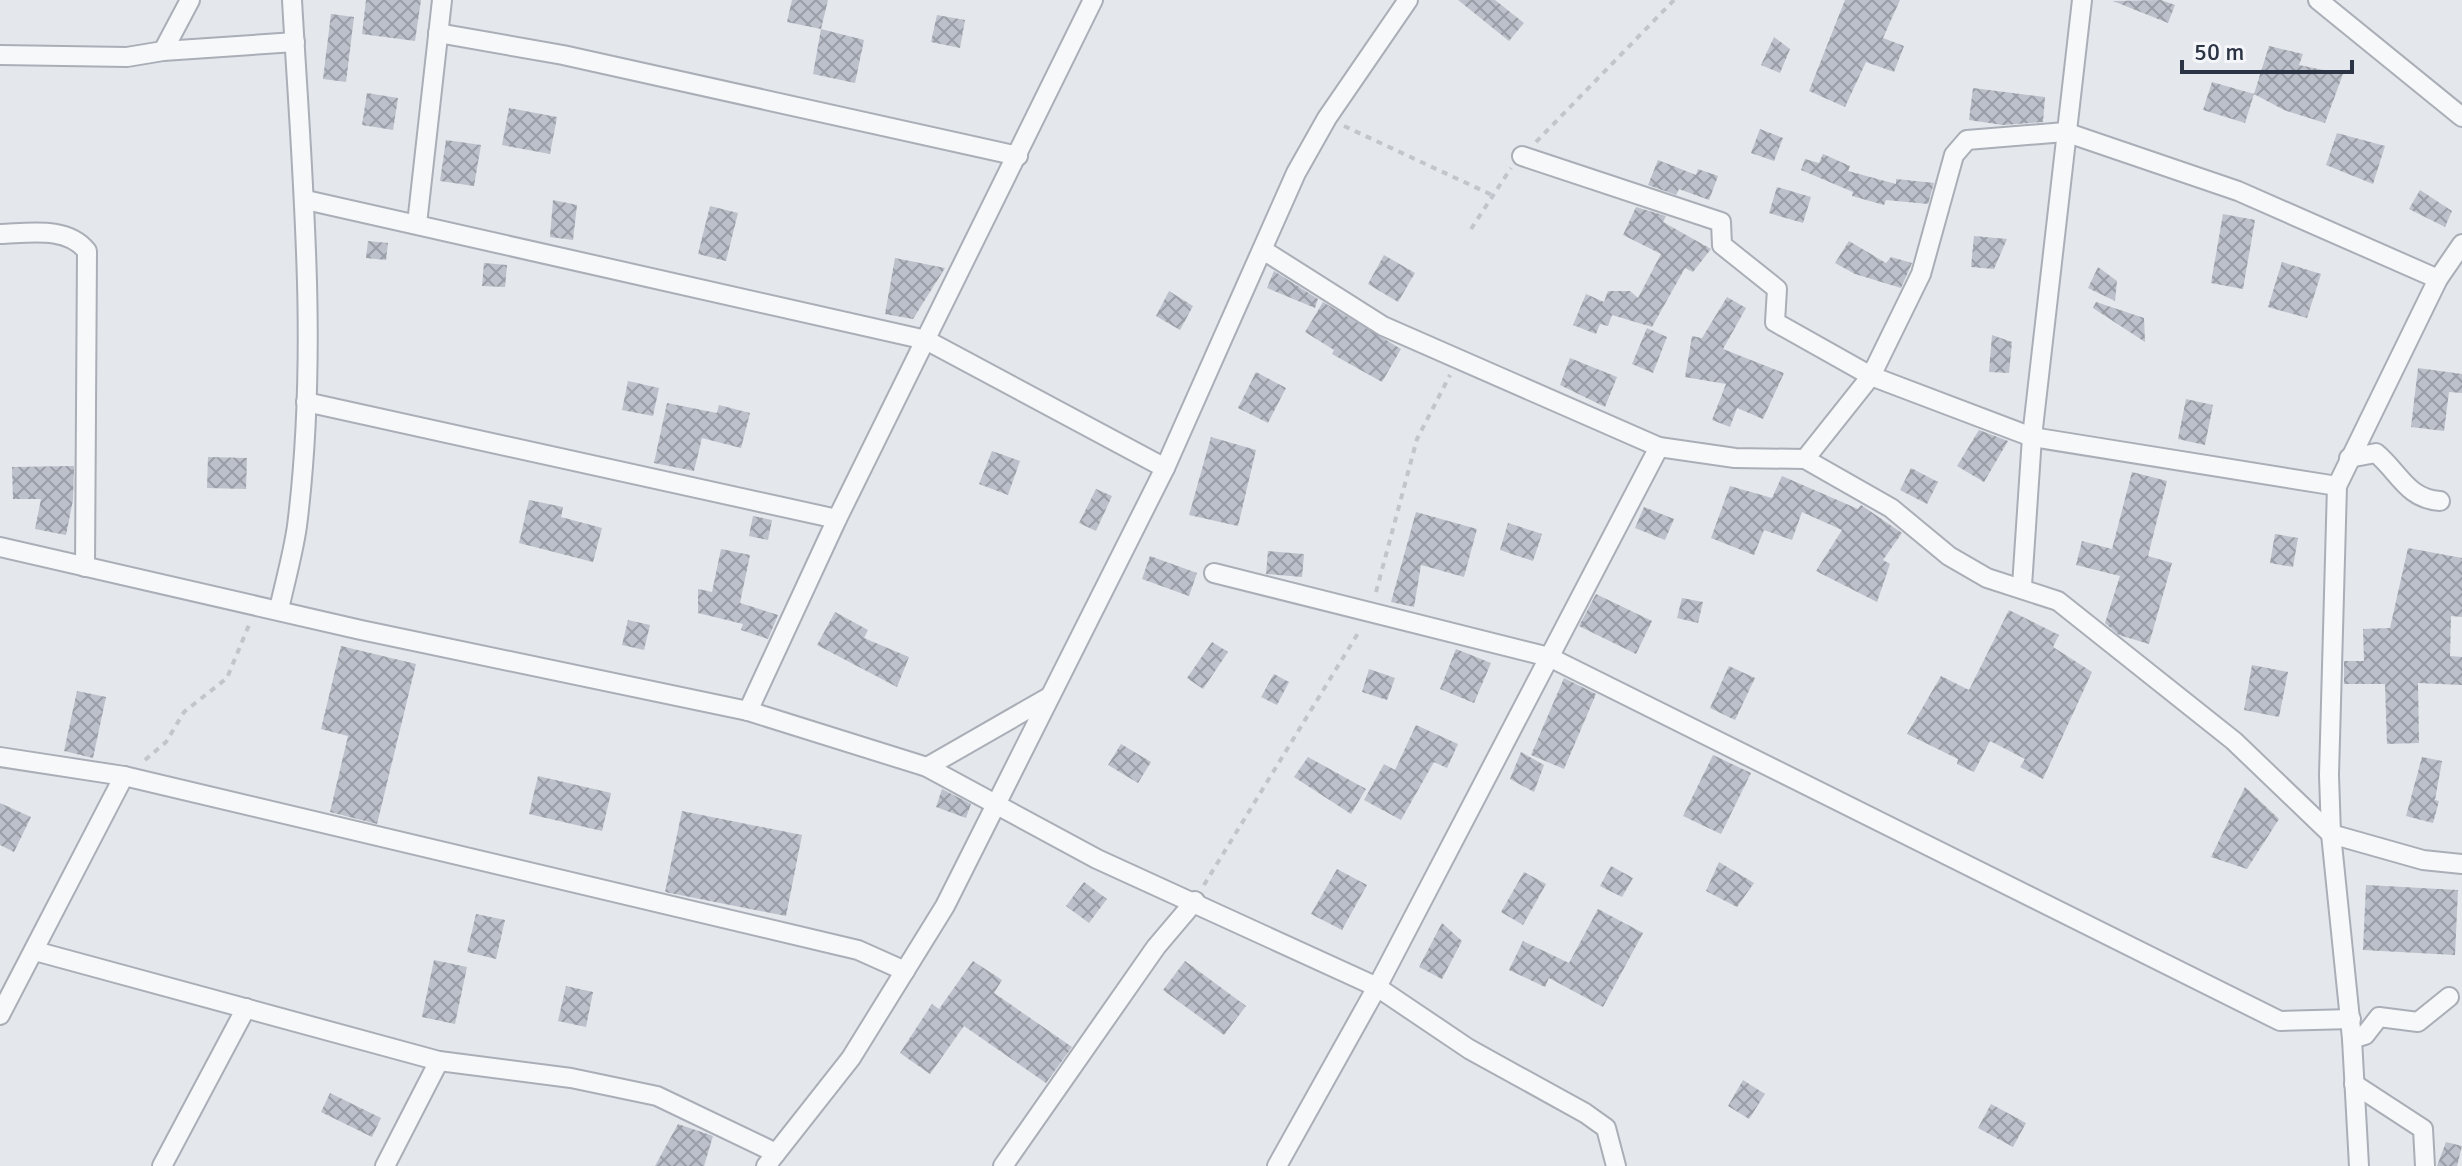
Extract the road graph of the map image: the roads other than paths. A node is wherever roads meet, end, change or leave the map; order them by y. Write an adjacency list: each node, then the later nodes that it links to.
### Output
1 (190, 0): 10 (street)
2 (292, 0): 9 (street)
3 (442, 0): 8 (street)
4 (1093, 0): 14 (street)
5 (1408, 0): 20 (street)
6 (2082, 0): 13 (street)
7 (2318, 0): 12 (street)
8 (438, 33): 14 (street); 17 (street)
9 (295, 42): 10 (street); 16 (street)
10 (163, 51): 11 (street)
11 (0, 55)
12 (2462, 117)
13 (2065, 132): 21 (street); 23 (street); 25 (street)
14 (1018, 156): 22 (street)
15 (1522, 156): 23 (street)
16 (306, 200): 17 (street); 24 (street)
17 (417, 224): 22 (street)
18 (0, 234): 34 (street)
19 (2462, 244): 21 (street)
20 (1263, 250): 26 (street); 29 (street)
21 (2438, 279): 27 (street)
22 (926, 340): 29 (street); 32 (street)
23 (1871, 376): 25 (street); 28 (street)
24 (306, 402): 32 (street); 37 (street)
25 (2032, 437): 30 (street); 36 (street)
26 (1659, 447): 28 (street); 38 (street)
27 (2349, 458): 30 (street); 31 (street)
28 (1805, 459): 36 (street)
29 (1165, 468): 39 (street)
30 (2337, 486): 45 (street)
31 (2440, 501)
32 (837, 519): 40 (street)
33 (0, 547): 34 (street)
34 (85, 567): 37 (street)
35 (1214, 573): 38 (street)
36 (2022, 586): 45 (street)
37 (279, 609): 40 (street)
38 (1549, 657): 50 (street); 54 (street)
39 (1049, 697): 42 (street); 44 (street)
40 (748, 711): 42 (street)
41 (0, 757): 43 (street)
42 (927, 767): 44 (street)
43 (124, 776): 48 (street); 49 (street)
44 (993, 804): 47 (street); 49 (street)
45 (2331, 834): 46 (street); 54 (street)
46 (2462, 864)
47 (1195, 901): 50 (street); 61 (street)
48 (35, 951): 52 (street); 53 (street)
49 (905, 971): 58 (street)
50 (1377, 987): 62 (street); 63 (street)
51 (2449, 997): 55 (street)
52 (246, 1008): 56 (street); 59 (street)
53 (0, 1015)
54 (2351, 1019): 55 (street)
55 (2352, 1039): 57 (street)
56 (439, 1061): 58 (street); 60 (street)
57 (2354, 1084): 64 (street); 65 (street)
58 (771, 1160)
59 (162, 1166)
60 (385, 1166)
61 (1003, 1166)
62 (1277, 1166)
63 (1616, 1166)
64 (2359, 1166)
65 (2425, 1166)

